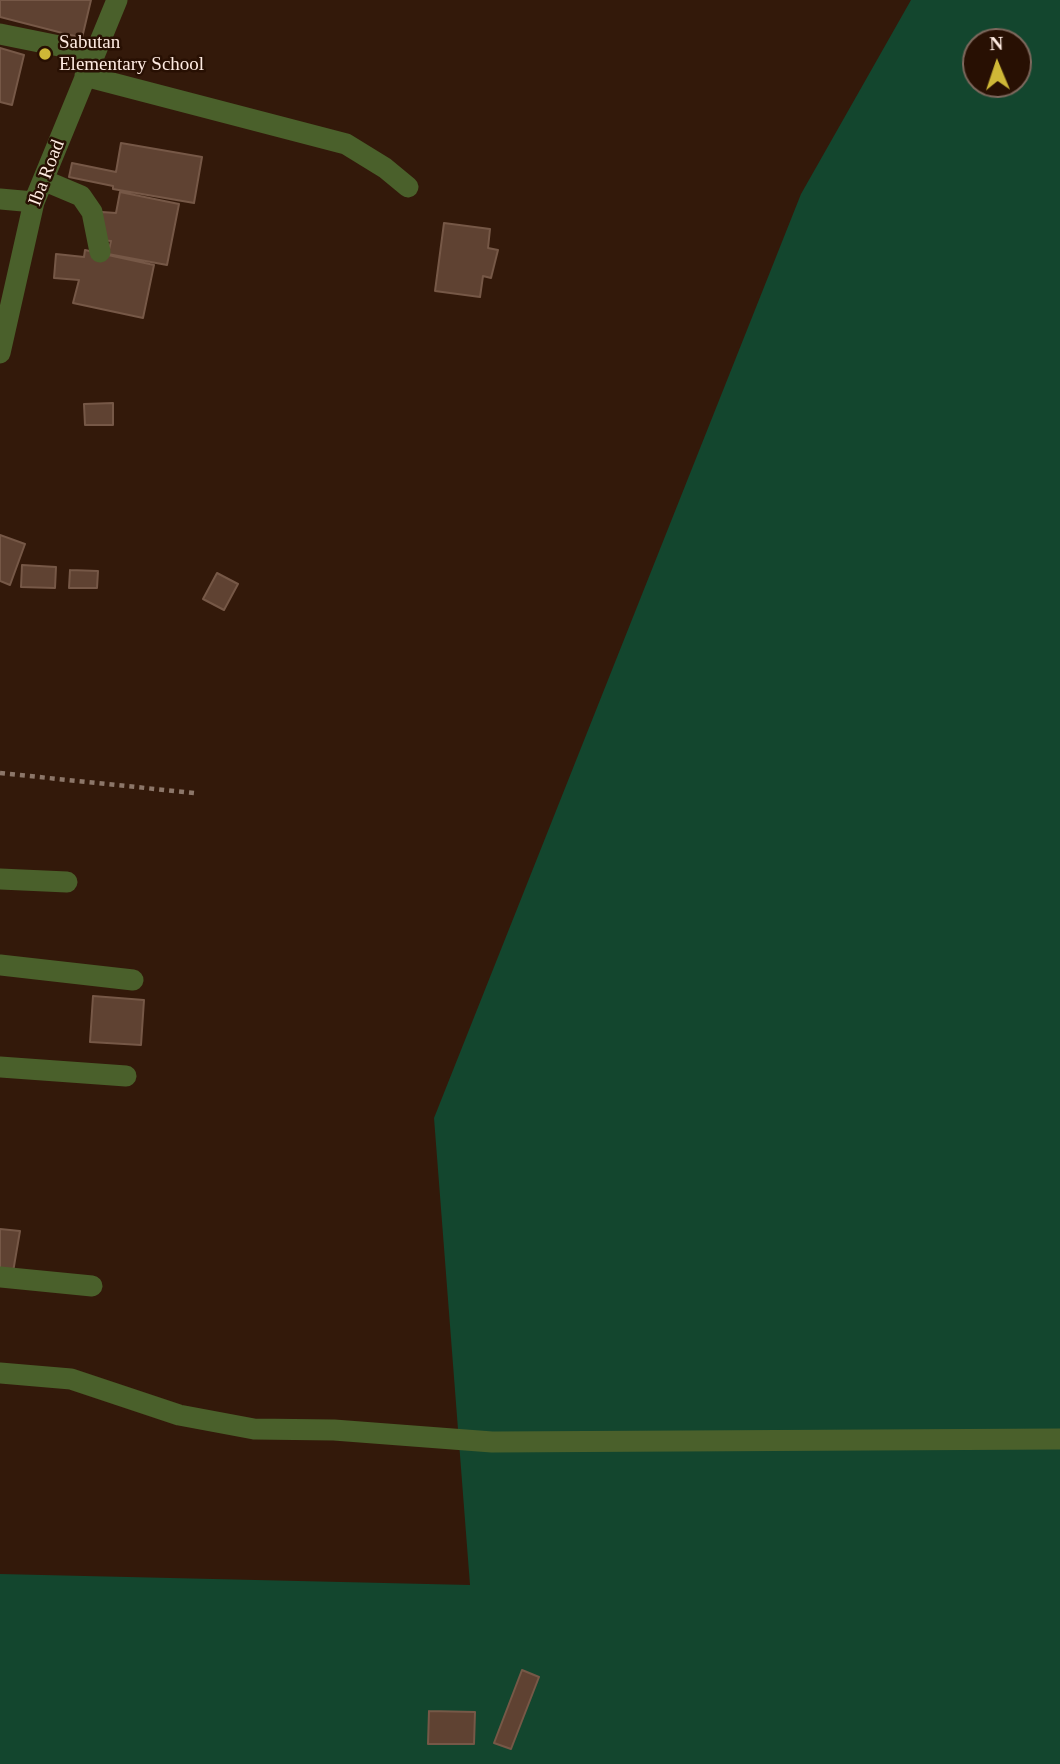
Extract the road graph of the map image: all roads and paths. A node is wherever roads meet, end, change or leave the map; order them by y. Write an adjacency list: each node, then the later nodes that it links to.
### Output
1 (117, 0): 3 (street, Iba Road)
2 (0, 34): 3 (street)
3 (94, 53): 4 (street, Iba Road)
4 (85, 76): 5 (street, Iba Road); 6 (street)
5 (43, 180): 8 (street, Iba Road); 9 (street)
6 (408, 187)
7 (0, 199): 8 (street)
8 (34, 202): 10 (street, Iba Road)
9 (100, 252)
10 (0, 353)
11 (0, 773): 12 (path)
12 (194, 793)
13 (0, 879): 14 (street)
14 (67, 882)
15 (0, 965): 16 (street)
16 (132, 979)
17 (0, 1067): 18 (street)
18 (126, 1076)
19 (0, 1277): 20 (street)
20 (92, 1286)
21 (0, 1373): 22 (street)
22 (1060, 1439)

